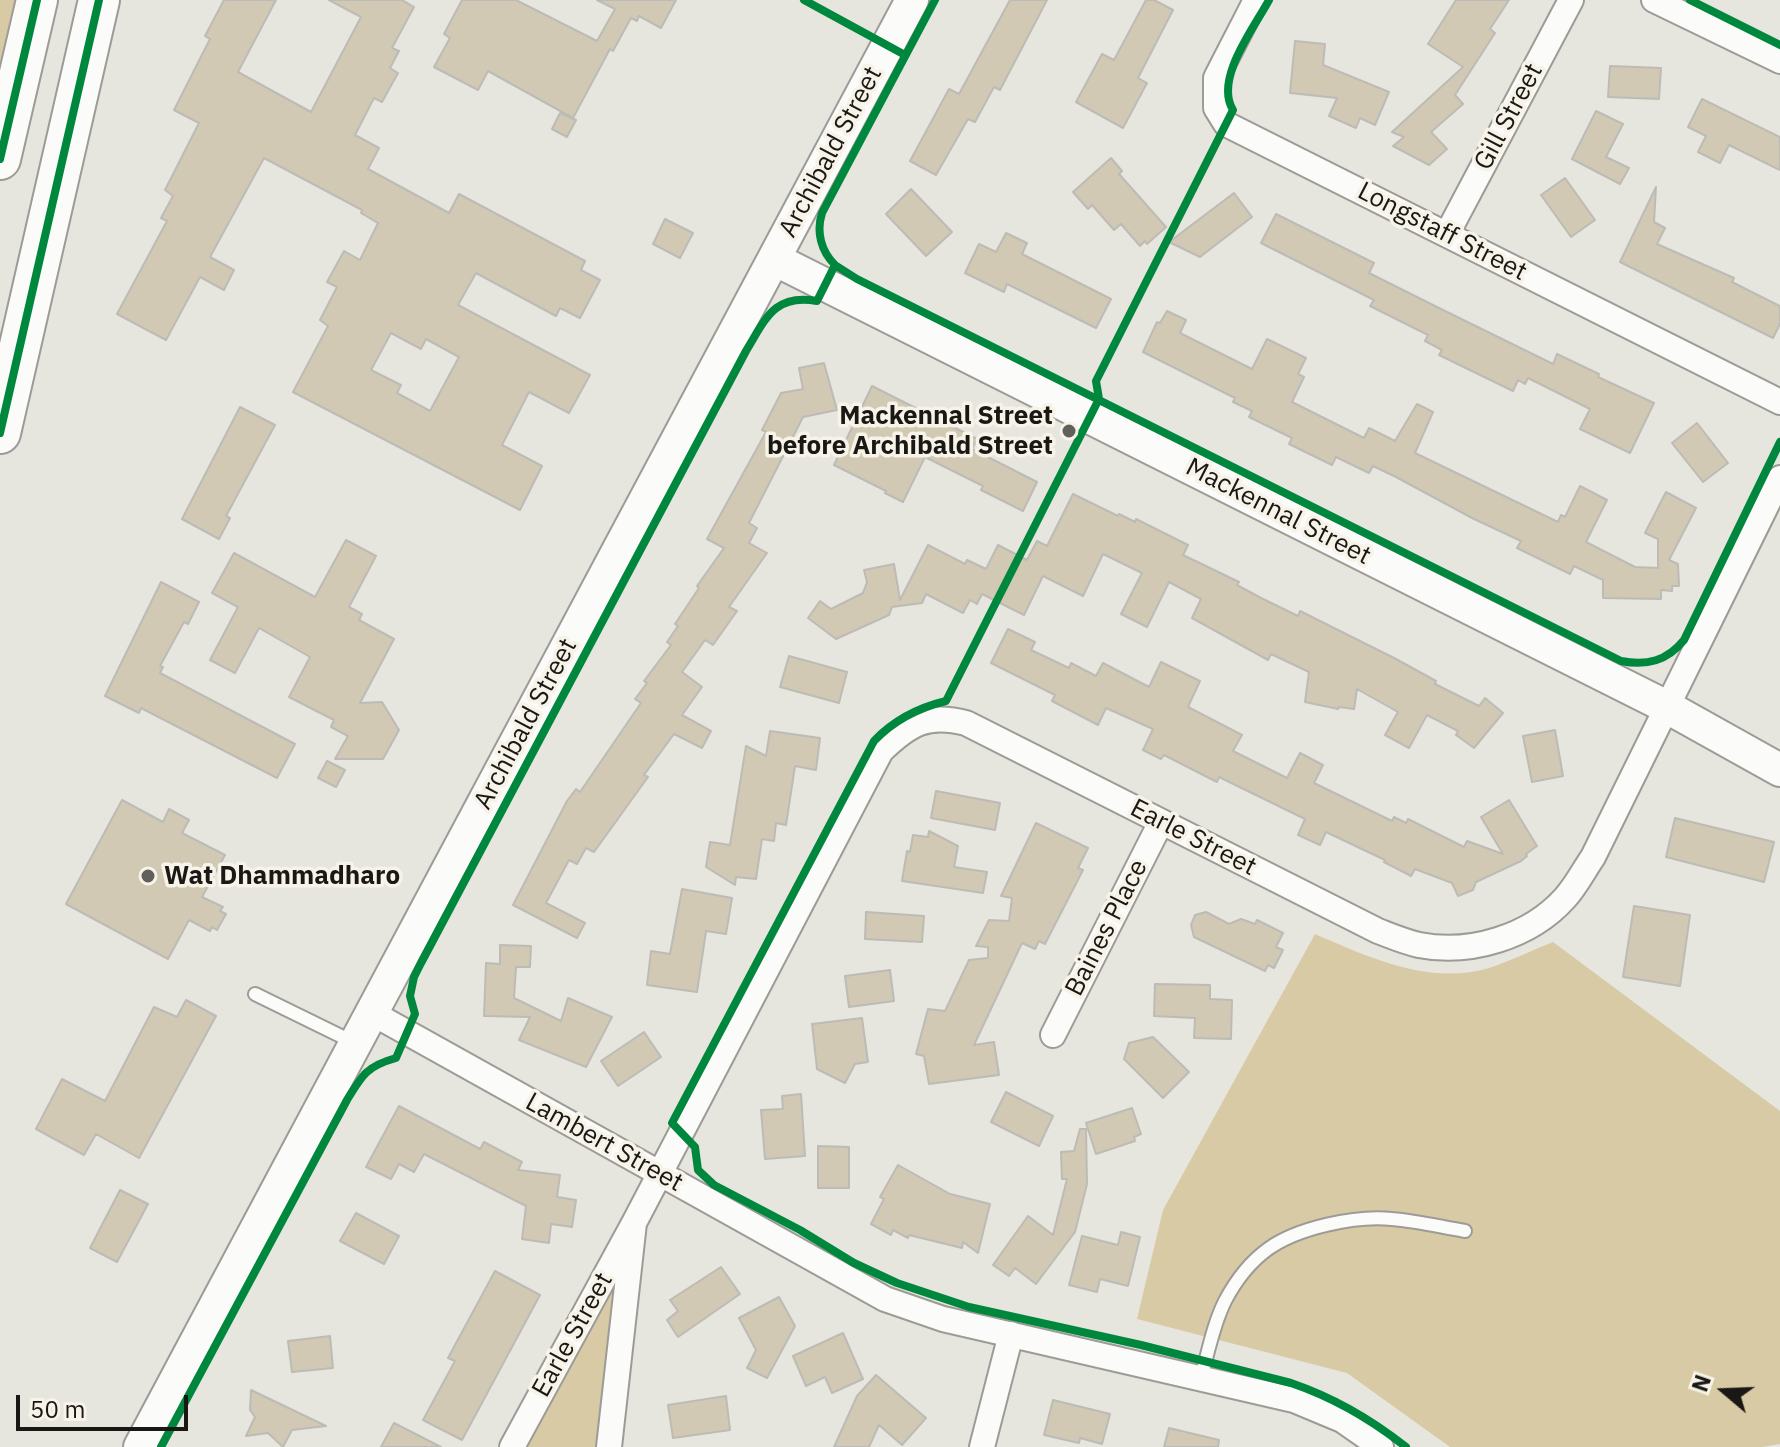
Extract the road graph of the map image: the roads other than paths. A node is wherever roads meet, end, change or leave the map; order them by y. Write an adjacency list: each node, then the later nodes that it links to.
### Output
1 (37, 0): 8 (main road)
2 (99, 0): 12 (main road)
3 (912, 0): 10 (street, Archibald Street)
4 (1256, 0): 9 (street, Longstaff Street)
5 (1571, 0): 9 (street, Gill Street)
6 (1654, 0): 7 (street)
7 (1780, 61)
8 (0, 159)
9 (1447, 234): 11 (street, Longstaff Street)
10 (774, 259): 14 (street, Mackennal Street); 18 (street, Archibald Street)
11 (1780, 402)
12 (0, 433)
13 (1780, 478): 14 (street, Earle Street)
14 (1667, 707): 15 (street, Mackennal Street); 16 (street, Earle Street)
15 (1780, 770)
16 (1161, 822): 19 (street, Baines Place); 21 (street, Earle Street)
17 (255, 994): 20 (lane)
18 (372, 1013): 20 (street, Archibald Street); 21 (street, Lambert Street)
19 (1053, 1035)
20 (355, 1044): 26 (street, Archibald Street)
21 (660, 1174): 22 (street, Earle Street); 24 (street, Lambert Street)
22 (634, 1223): 27 (street, Earle Street); 28 (street, Earle Street)
23 (1465, 1231): 25 (lane)
24 (1011, 1334): 25 (street, Lambert Street); 29 (street)
25 (1201, 1378): 30 (street, Lambert Street)
26 (140, 1447)
27 (512, 1447)
28 (609, 1447)
29 (982, 1447)
30 (1381, 1447)

